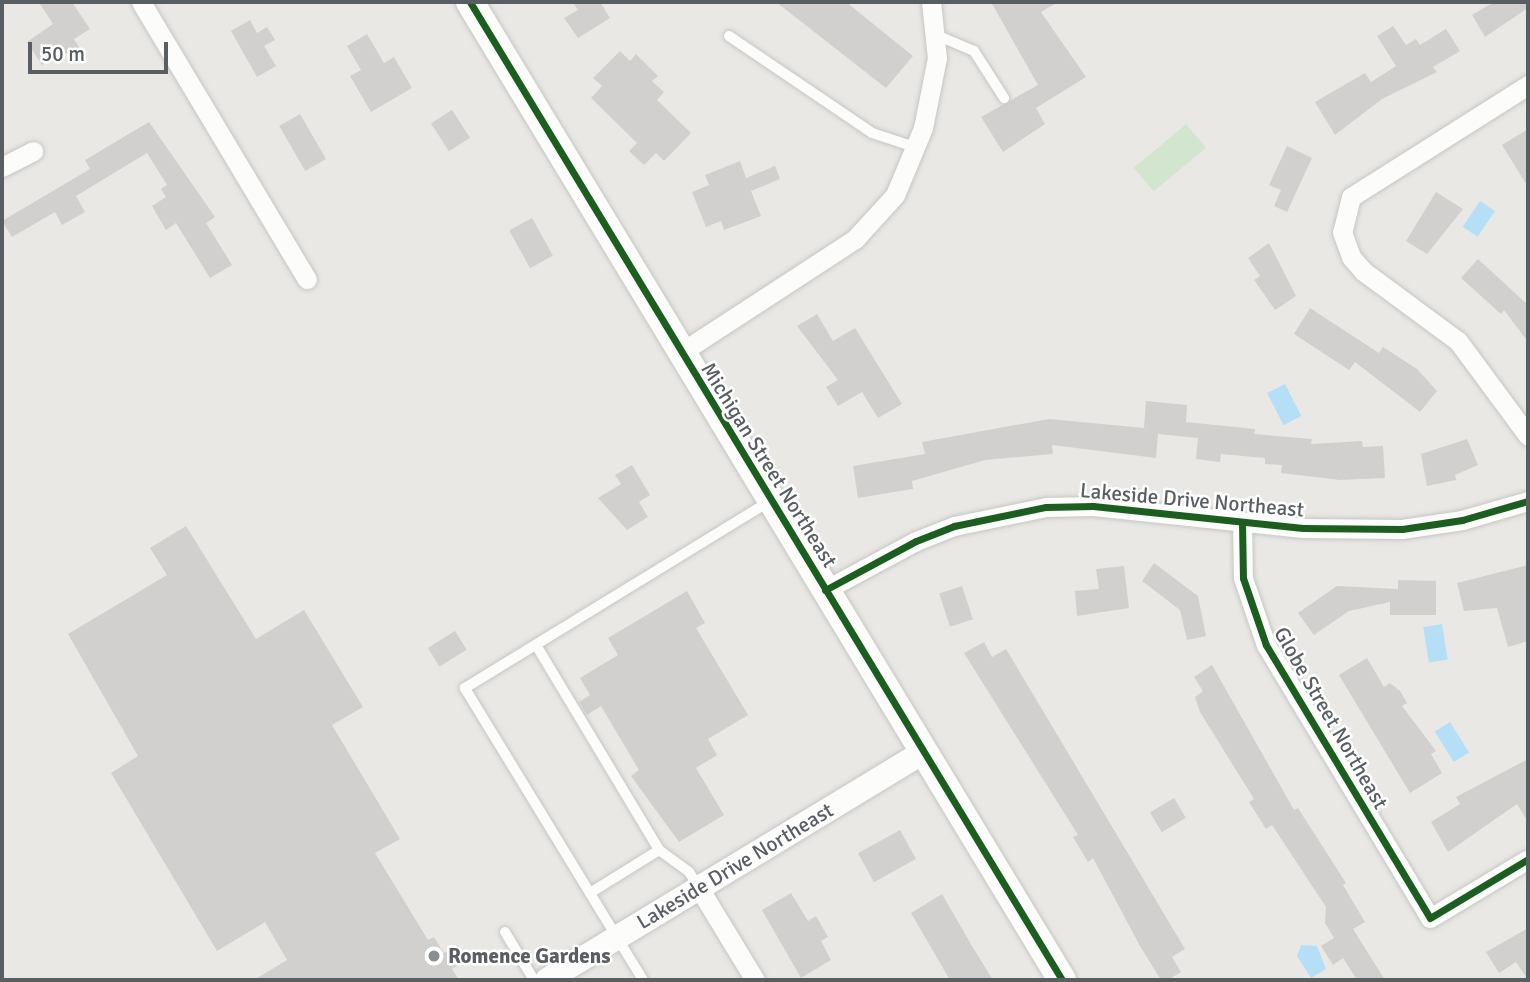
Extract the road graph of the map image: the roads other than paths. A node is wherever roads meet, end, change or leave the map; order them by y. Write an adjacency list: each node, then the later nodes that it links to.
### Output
1 (141, 2): 11 (street)
2 (470, 2): 12 (main road, Michigan Street Northeast)
3 (931, 2): 4 (street)
4 (934, 33): 7 (lane); 8 (street)
5 (729, 36): 8 (lane)
6 (1528, 85): 13 (street)
7 (1004, 98)
8 (915, 146): 12 (street)
9 (33, 151): 10 (street)
10 (2, 167)
11 (307, 279)
12 (680, 353): 14 (main road, Michigan Street Northeast)
13 (1528, 436)
14 (770, 500): 17 (main road, Michigan Street Northeast); 18 (lane)
15 (1528, 501): 16 (street, Lakeside Drive Northeast)
16 (1242, 522): 17 (street, Lakeside Drive Northeast); 21 (street, Globe Street Northeast)
17 (825, 590): 19 (main road, Michigan Street Northeast)
18 (536, 645): 20 (lane); 23 (lane)
19 (923, 752): 22 (street, Lakeside Drive Northeast); 30 (main road, Michigan Street Northeast)
20 (659, 850): 22 (lane); 23 (lane)
21 (1528, 859)
22 (699, 888): 25 (street, Lakeside Drive Northeast); 29 (street)
23 (590, 893): 25 (lane)
24 (505, 932): 26 (lane)
25 (617, 938): 27 (street, Lakeside Drive Northeast); 28 (lane)
26 (534, 980)
27 (547, 980)
28 (643, 980)
29 (755, 980)
30 (1062, 980)

